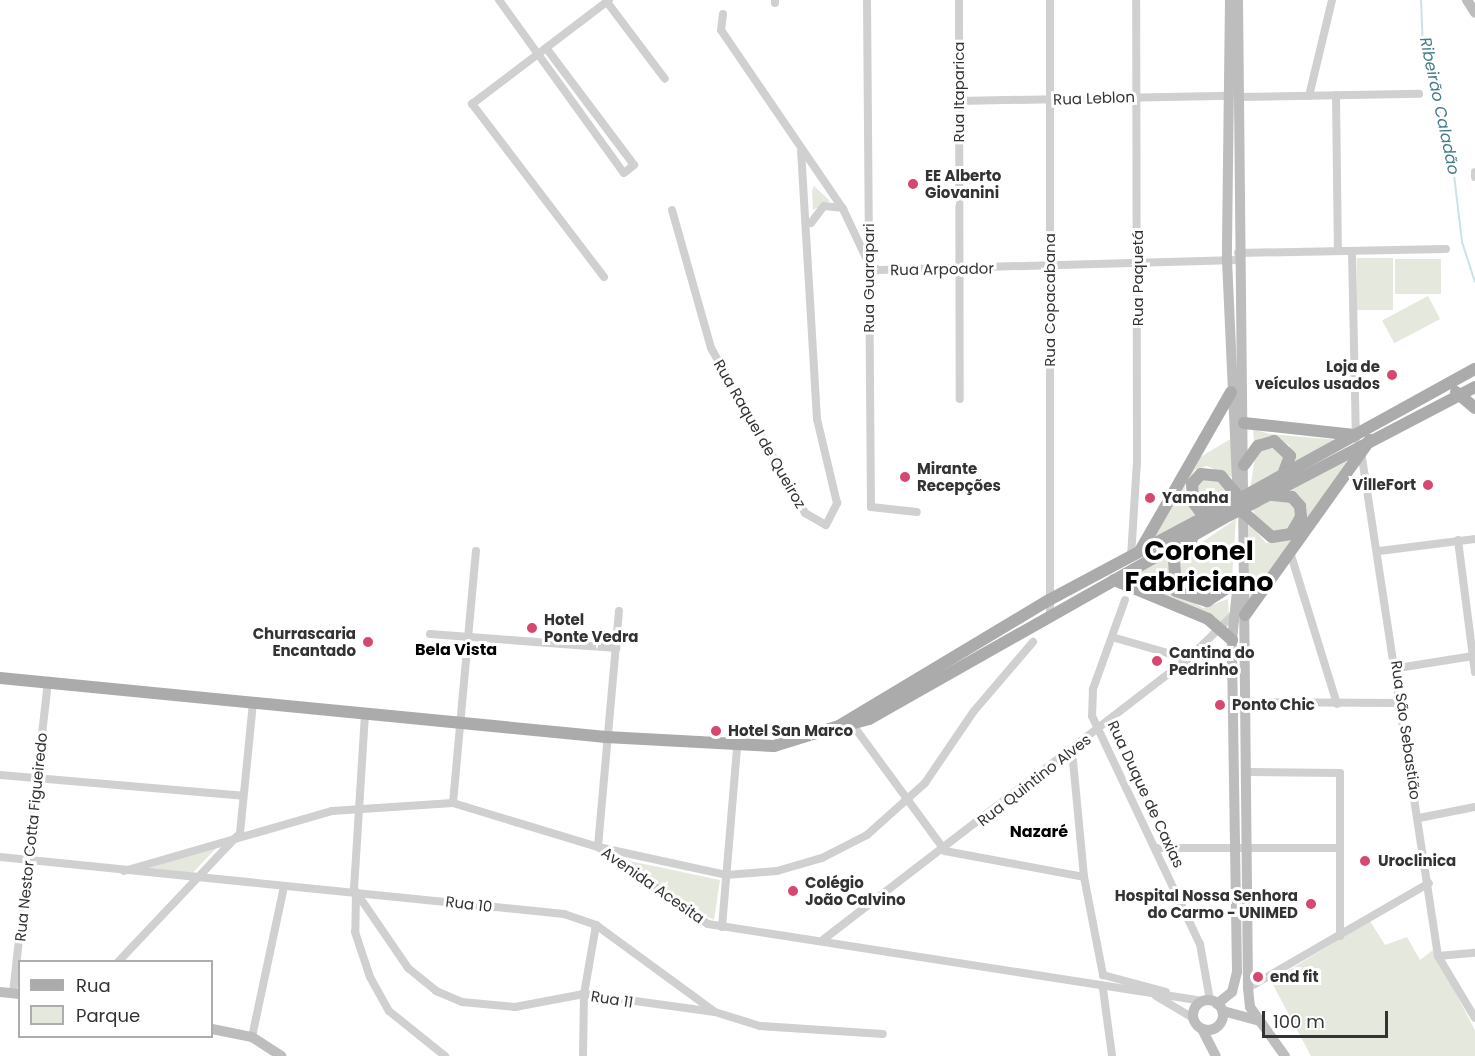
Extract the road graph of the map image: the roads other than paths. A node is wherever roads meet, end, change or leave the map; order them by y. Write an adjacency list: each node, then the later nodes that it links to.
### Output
1 (499, 0): 14 (street)
2 (867, 0): 33 (street, Rua Guarapari)
3 (959, 0): 22 (street, Rua Itaparica)
4 (1050, 0): 21 (street, Rua Copacabana)
5 (1136, 0): 18 (street, Rua Paquetá)
6 (1230, 0): 20 (main road)
7 (1238, 0): 20 (main road)
8 (1332, 0): 19 (street)
9 (1467, 0): 11 (main road)
10 (608, 1): 13 (street); 15 (street)
11 (1475, 13)
12 (723, 14): 23 (street, Rua Arpoador)
13 (546, 48): 14 (street); 14 (street)
14 (537, 55): 36 (street)
15 (665, 79)
16 (1419, 94): 17 (street, Rua Leblon)
17 (1336, 95): 19 (street, Rua Leblon); 28 (street)
18 (1137, 96): 20 (street, Rua Leblon); 21 (street, Rua Leblon); 32 (street, Rua Paquetá)
19 (1309, 96): 20 (street, Rua Leblon)
20 (1234, 97): 30 (main road); 31 (main road)
21 (1048, 99): 22 (street, Rua Leblon); 34 (street, Rua Copacabana)
22 (958, 101): 35 (street, Rua Itaparica)
23 (801, 151): 24 (street, Rua Arpoador); 26 (street, Rua Raquel de Queiroz)
24 (843, 208): 26 (street); 33 (street, Rua Arpoador)
25 (672, 210): 26 (street, Rua Raquel de Queiroz)
26 (809, 227)
27 (1446, 249): 29 (street, Rua Arpoador)
28 (1338, 251): 29 (street, Rua Arpoador); 30 (street, Rua Arpoador)
29 (1352, 251): 45 (street, Rua São Sebastião)
30 (1238, 257): 31 (street, Rua Arpoador); 44 (main road)
31 (1227, 260): 32 (street, Rua Arpoador); 40 (main road)
32 (1138, 263): 34 (street, Rua Arpoador); 59 (street, Rua Paquetá)
33 (869, 264): 35 (street, Rua Arpoador); 51 (street, Rua Guarapari)
34 (1051, 268): 35 (street, Rua Arpoador); 62 (street, Rua Copacabana)
35 (961, 269): 42 (street, Rua Itaparica)
36 (604, 277)
37 (1472, 371): 38 (main road)
38 (1458, 379): 41 (main road); 45 (main road)
39 (1475, 388): 41 (main road)
40 (1231, 392): 48 (main road); 59 (main road)
41 (1460, 398): 43 (main road); 45 (main road)
42 (960, 399)
43 (1475, 408)
44 (1244, 423): 45 (main road); 46 (main road)
45 (1358, 444): 47 (main road); 49 (main road); 57 (street, Rua São Sebastião); 58 (main road)
46 (1244, 465): 47 (main road); 52 (main road)
47 (1278, 476): 49 (main road)
48 (1237, 495): 50 (main road); 61 (main road)
49 (1257, 497): 50 (main road, bridge); 52 (main road)
50 (1223, 511): 53 (main road); 59 (main road)
51 (917, 512)
52 (1243, 512): 65 (main road)
53 (1197, 532): 60 (main road); 61 (main road)
54 (1475, 539): 55 (street)
55 (1458, 540): 57 (street); 74 (street)
56 (476, 551): 69 (street)
57 (1379, 551): 76 (street, Rua São Sebastião)
58 (1290, 552): 65 (main road); 83 (street)
59 (1135, 554): 62 (main road)
60 (1114, 580): 66 (main road); 67 (main road)
61 (1238, 581): 65 (main road)
62 (1049, 600): 66 (street, Rua Copacabana); 86 (main road)
63 (1125, 600): 70 (street, Rua Duque de Caxias)
64 (619, 611): 73 (street)
65 (1240, 614): 67 (street, Rua Quintino Alves); 71 (main road); 80 (main road)
66 (1050, 618): 86 (main road)
67 (1221, 628): 71 (main road); 75 (street, Rua Quintino Alves)
68 (430, 634): 69 (street)
69 (468, 637): 73 (street); 85 (street)
70 (1112, 637): 75 (street); 87 (street, Rua Duque de Caxias)
71 (1232, 640): 103 (main road)
72 (1033, 642): 96 (street)
73 (616, 648): 88 (street)
74 (1473, 656): 76 (street); 77 (street)
75 (1188, 659): 87 (street, Rua Quintino Alves)
76 (1398, 668): 82 (street, Rua São Sebastião)
77 (1475, 672)
78 (0, 678): 79 (main road)
79 (48, 682): 81 (main road); 93 (street, Rua Nestor Cotta Figueiredo)
80 (1247, 702): 83 (street); 91 (main road)
81 (253, 703): 84 (main road); 94 (street)
82 (1401, 703): 83 (street); 99 (street, Rua São Sebastião)
83 (1337, 704)
84 (365, 714): 85 (main road); 97 (street)
85 (460, 723): 88 (main road); 95 (street)
86 (846, 723): 89 (main road); 96 (street)
87 (1098, 730): 90 (street, Rua Quintino Alves); 102 (street, Rua Duque de Caxias)
88 (606, 737): 89 (main road); 101 (street)
89 (737, 747): 110 (street)
90 (1072, 750): 106 (street, Rua Quintino Alves); 111 (street)
91 (1249, 772): 104 (main road); 105 (street)
92 (0, 774): 93 (street)
93 (37, 778): 94 (street); 108 (street, Rua Nestor Cotta Figueiredo)
94 (243, 796): 100 (street)
95 (453, 803): 97 (street, Avenida Acesita); 101 (street, Avenida Acesita)
96 (906, 804): 106 (street); 110 (street)
97 (362, 806): 100 (street, Avenida Acesita); 115 (street)
98 (1475, 807): 99 (street)
99 (1419, 818): 113 (street, Rua São Sebastião)
100 (240, 833): 109 (street, Avenida Acesita); 112 (street)
101 (598, 847): 110 (street); 117 (street, Avenida Acesita)
102 (1155, 848): 103 (street); 132 (street, Rua Duque de Caxias)
103 (1236, 848): 104 (street); 132 (main road)
104 (1250, 848): 105 (street); 125 (main road)
105 (1338, 848): 118 (street)
106 (945, 851): 111 (street); 119 (street, Rua Quintino Alves)
107 (0, 857): 108 (street, Rua 10)
108 (28, 860): 109 (street, Rua 10); 122 (street, Rua Nestor Cotta Figueiredo)
109 (124, 871): 112 (street, Rua 10)
110 (726, 875): 117 (street)
111 (1084, 877): 129 (street)
112 (194, 880): 114 (street, Rua 10); 123 (street)
113 (1429, 883): 118 (street); 121 (street, Rua São Sebastião)
114 (284, 887): 115 (street, Rua 10); 140 (street)
115 (355, 891): 116 (street, Rua 10); 130 (street, Rua 11); 143 (street)
116 (596, 925): 130 (street); 133 (street, Rua 10)
117 (722, 927): 119 (street, Avenida Acesita)
118 (1340, 936): 125 (street)
119 (824, 939): 126 (street, Avenida Acesita)
120 (1475, 953): 121 (street)
121 (1438, 956): 135 (street, Rua São Sebastião)
122 (19, 960)
123 (120, 960)
124 (18, 971): 128 (street, Rua Nestor Cotta Figueiredo)
125 (1248, 988): 132 (main road); 136 (main road)
126 (1103, 989): 131 (street, Avenida Acesita); 145 (street)
127 (0, 992): 128 (main road)
128 (16, 993)
129 (1166, 993): 131 (street, Avenida Acesita); 132 (street, Avenida Acesita)
130 (584, 994): 133 (street, Rua 11); 144 (street)
131 (1156, 996): 134 (street, Avenida Acesita)
132 (1213, 1004): 134 (main road); 136 (main road); 138 (main road)
133 (715, 1012): 139 (street, Rua 11)
134 (1193, 1018): 138 (main road)
135 (1475, 1018)
136 (1260, 1021): 146 (main road)
137 (213, 1029): 140 (main road)
138 (1202, 1029): 141 (main road)
139 (884, 1034)
140 (252, 1037): 142 (main road)
141 (1214, 1055)
142 (281, 1056)
143 (445, 1056)
144 (583, 1056)
145 (1112, 1056)
146 (1285, 1056)

